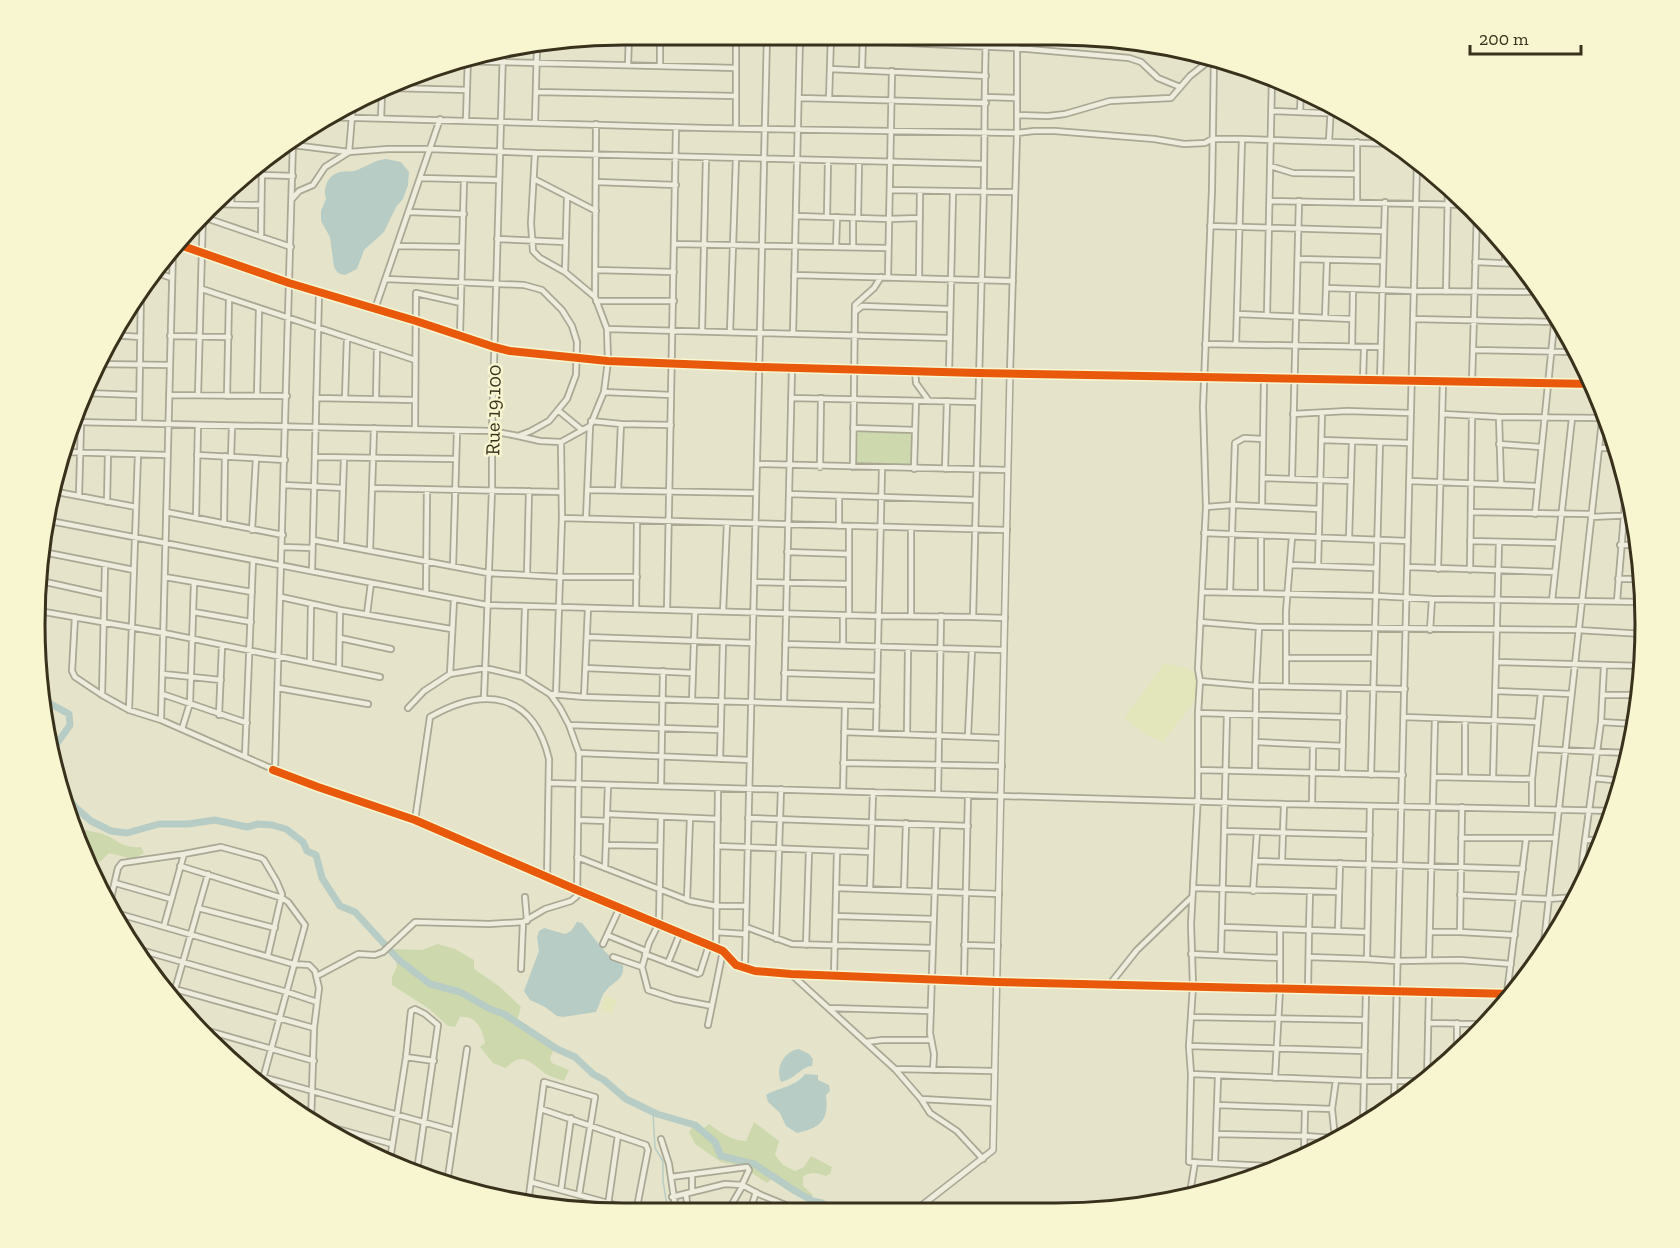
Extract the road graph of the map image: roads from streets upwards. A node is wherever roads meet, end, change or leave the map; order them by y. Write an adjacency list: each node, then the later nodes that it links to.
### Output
1 (629, 45): 17 (street)
2 (660, 45): 19 (street)
3 (736, 45): 22 (street)
4 (767, 45): 57 (street)
5 (800, 45): 34 (street)
6 (831, 45): 23 (street)
7 (863, 45): 24 (street)
8 (956, 45): 10 (street)
9 (1016, 45): 11 (street)
10 (986, 46): 11 (street); 26 (street)
11 (1016, 48): 27 (street); 35 (street)
12 (537, 52): 16 (street)
13 (503, 58): 15 (street, Rue 19.100)
14 (489, 61): 15 (street)
15 (503, 63): 16 (street); 52 (street, Rue 19.100)
16 (536, 64): 17 (street); 31 (street)
17 (628, 65): 19 (street)
18 (1204, 65): 27 (street)
19 (660, 66): 22 (street)
20 (468, 67): 30 (street)
21 (1214, 67): 62 (street)
22 (736, 68): 32 (street)
23 (830, 69): 24 (street); 37 (street)
24 (862, 70): 25 (street)
25 (892, 71): 26 (street); 39 (street)
26 (986, 76): 33 (street)
27 (1180, 87): 45 (street)
28 (1272, 87): 41 (street)
29 (404, 88): 30 (street)
30 (467, 90): 51 (street)
31 (536, 92): 32 (street); 53 (street)
32 (736, 96): 56 (street)
33 (986, 97): 35 (street); 40 (street)
34 (799, 98): 37 (street); 58 (street)
35 (1017, 98): 45 (street)
36 (382, 99): 49 (street)
37 (829, 99): 39 (street)
38 (1301, 100): 42 (street)
39 (891, 101): 40 (street); 59 (street)
40 (986, 103): 60 (street)
41 (1273, 111): 42 (street); 64 (street)
42 (1300, 112): 44 (street)
43 (353, 113): 48 (street)
44 (1329, 114)
45 (1017, 115): 61 (street)
46 (1331, 115): 65 (street)
47 (345, 117): 48 (street)
48 (353, 117): 49 (street); 71 (street)
49 (381, 118): 50 (street)
50 (440, 119): 51 (street); 69 (street)
51 (466, 120): 52 (street)
52 (500, 121): 53 (street); 72 (street, Rue 19.100)
53 (535, 122): 54 (street)
54 (596, 124): 55 (street); 74 (street)
55 (676, 127): 56 (street); 75 (street)
56 (736, 128): 57 (street)
57 (764, 128): 58 (street); 78 (street)
58 (798, 129): 59 (street); 79 (street)
59 (891, 130): 60 (street); 82 (street)
60 (986, 133): 61 (street); 83 (street)
61 (1017, 133): 62 (street); 98 (street)
62 (1212, 139): 63 (street); 124 (street)
63 (1242, 139): 64 (street); 126 (street)
64 (1271, 140): 65 (street); 84 (street)
65 (1329, 141): 66 (street)
66 (1357, 142): 67 (street); 86 (street)
67 (1378, 143)
68 (300, 144): 71 (street)
69 (430, 149): 71 (street); 72 (street); 89 (street)
70 (293, 150): 88 (street)
71 (349, 152): 103 (street)
72 (500, 152): 73 (street); 92 (street, Rue 19.100)
73 (535, 153): 74 (street); 91 (street)
74 (596, 155): 75 (street); 93 (street)
75 (676, 156): 76 (street); 94 (street)
76 (706, 157): 77 (street); 136 (street)
77 (736, 158): 78 (street); 137 (street)
78 (764, 158): 79 (street); 139 (street)
79 (797, 159): 80 (street); 117 (street)
80 (828, 160): 81 (street); 118 (street)
81 (859, 160): 82 (street); 121 (street)
82 (890, 161): 83 (street); 95 (street)
83 (984, 164): 99 (street)
84 (1270, 166): 86 (street); 104 (street)
85 (1417, 172): 108 (street)
86 (1357, 174): 106 (street)
87 (262, 175): 88 (street); 113 (street)
88 (292, 176): 103 (street)
89 (420, 178): 90 (street); 115 (street)
90 (464, 179): 92 (street); 116 (street)
91 (534, 179): 100 (street); 133 (street)
92 (499, 180): 132 (street, Rue 19.100)
93 (597, 182): 94 (street); 114 (street)
94 (676, 185): 135 (street)
95 (890, 190): 96 (street); 123 (street)
96 (920, 191): 97 (street); 122 (street)
97 (953, 192): 99 (street); 166 (street)
98 (1014, 192): 99 (street); 169 (street)
99 (984, 193): 167 (street)
100 (567, 197): 114 (street); 134 (street)
101 (1447, 198): 111 (street)
102 (231, 199): 110 (street)
103 (292, 199): 142 (street)
104 (1270, 201): 105 (street); 128 (street)
105 (1299, 201): 106 (street); 129 (street)
106 (1357, 201): 107 (street)
107 (1385, 202): 108 (street); 130 (street)
108 (1417, 203): 111 (street); 176 (street)
109 (226, 204): 110 (street)
110 (231, 204): 113 (street)
111 (1447, 205): 112 (street); 178 (street)
112 (1455, 205)
113 (261, 206): 131 (street)
114 (596, 211): 156 (street)
115 (408, 212): 116 (street); 138 (street)
116 (464, 214): 143 (street)
117 (796, 216): 118 (street); 140 (street)
118 (827, 217): 119 (street)
119 (837, 217): 121 (street); 144 (street)
120 (212, 218): 131 (street)
121 (856, 218): 123 (street); 145 (street)
122 (920, 218): 123 (street); 164 (street)
123 (889, 219): 146 (street)
124 (1210, 226): 126 (street); 217 (street)
125 (1476, 226): 152 (street)
126 (1240, 227): 128 (street); 190 (street)
127 (203, 228): 147 (street)
128 (1270, 228): 129 (street); 191 (street)
129 (1298, 229): 130 (street); 148 (street)
130 (1384, 231): 151 (street)
131 (261, 236): 142 (street)
132 (497, 239): 133 (street); 171 (street, Rue 19.100)
133 (531, 239): 134 (street); 157 (street)
134 (565, 242): 157 (street)
135 (675, 244): 136 (street); 158 (street)
136 (704, 244): 137 (street); 204 (street)
137 (732, 245): 139 (street); 205 (street)
138 (397, 246): 143 (street); 165 (street)
139 (762, 246): 140 (street); 206 (street)
140 (795, 246): 144 (street); 160 (street)
141 (185, 247): 147 (street)
142 (291, 247): 170 (street)
143 (462, 247): 168 (street)
144 (837, 247): 145 (street)
145 (853, 248): 146 (street)
146 (888, 248): 162 (street)
147 (202, 253): 170 (street); 173 (street)
148 (1298, 259): 150 (street); 192 (street)
149 (1504, 259): 154 (street)
150 (1327, 260): 151 (street); 172 (street)
151 (1383, 261): 175 (street)
152 (1475, 262): 154 (street); 179 (street)
153 (173, 263): 163 (street)
154 (1504, 263): 155 (street)
155 (1508, 263)
156 (596, 270): 158 (street); 182 (street)
157 (565, 272): 182 (street)
158 (674, 272): 183 (street)
159 (163, 275): 163 (street)
160 (794, 275): 161 (street); 207 (street)
161 (881, 277): 162 (street); 189 (street)
162 (888, 277): 164 (street)
163 (172, 278): 211 (street)
164 (919, 278): 166 (street)
165 (386, 279): 168 (street); 187 (street)
166 (950, 279): 167 (street); 188 (street)
167 (981, 280): 169 (street); 240 (street)
168 (461, 281): 171 (street); 184 (street)
169 (1013, 281): 241 (street)
170 (289, 283): 177 (street); 193 (street)
171 (496, 283): 222 (street, Rue 19.100); 228 (street)
172 (1327, 288): 174 (street); 194 (street)
173 (202, 289): 181 (street); 213 (street)
174 (1353, 289): 175 (street); 195 (street)
175 (1383, 290): 176 (street); 224 (street)
176 (1414, 291): 178 (street); 196 (street)
177 (319, 292): 187 (street); 200 (street)
178 (1446, 292): 179 (street)
179 (1474, 292): 180 (street); 197 (street)
180 (1530, 292)
181 (229, 298): 186 (street); 214 (street)
182 (596, 299): 183 (street); 201 (street)
183 (674, 301): 203 (street)
184 (460, 303): 198 (street); 208 (street)
185 (141, 305): 212 (street)
186 (259, 308): 193 (street); 259 (street)
187 (375, 309): 198 (street)
188 (949, 309): 189 (street); 216 (street)
189 (854, 312): 209 (street)
190 (1238, 314): 191 (street); 218 (street)
191 (1267, 315): 192 (street)
192 (1295, 317): 194 (street); 219 (street)
193 (287, 318): 200 (street); 260 (street)
194 (1325, 318): 195 (street)
195 (1352, 319): 220 (street)
196 (1413, 319): 197 (street); 247 (street)
197 (1473, 320): 199 (street); 225 (street)
198 (416, 321): 208 (street); 229 (street)
199 (1549, 322)
200 (319, 328): 215 (street); 261 (street)
201 (607, 329): 203 (street); 230 (street)
202 (1553, 329): 226 (street)
203 (673, 331): 204 (street); 233 (street)
204 (702, 332): 205 (street)
205 (730, 332): 206 (street)
206 (760, 333): 207 (street); 235 (street)
207 (793, 334): 209 (street)
208 (460, 335): 222 (street)
209 (855, 335): 216 (street); 237 (street)
210 (122, 336): 212 (street)
211 (170, 336): 213 (street); 234 (street)
212 (140, 337): 232 (street)
213 (201, 337): 214 (street); 256 (street)
214 (229, 337): 258 (street)
215 (347, 338): 221 (street); 262 (street)
216 (948, 338): 239 (street)
217 (1205, 344): 218 (street); 242 (street)
218 (1236, 344): 219 (street)
219 (1294, 346): 220 (street); 244 (street)
220 (1352, 346): 223 (street)
221 (377, 347): 229 (street); 265 (street)
222 (494, 347): 228 (street); 299 (street, Rue 19.100)
223 (1364, 347): 224 (street); 245 (street)
224 (1381, 347): 246 (street)
225 (1473, 350): 226 (street); 249 (street)
226 (1550, 352): 227 (street); 250 (street)
227 (1566, 352)
228 (578, 358): 230 (street); 272 (street)
229 (415, 360): 266 (street)
230 (608, 361): 233 (street); 252 (street)
231 (107, 364): 232 (street)
232 (139, 364): 234 (street); 254 (street)
233 (672, 364): 235 (street); 257 (street)
234 (170, 365): 255 (street)
235 (759, 368): 236 (street); 325 (street)
236 (792, 368): 237 (street); 263 (street)
237 (854, 369): 238 (street); 267 (street)
238 (915, 371): 239 (street); 269 (street)
239 (949, 372): 240 (street)
240 (978, 373): 241 (street); 271 (street)
241 (1010, 373): 242 (street); 333 (street)
242 (1204, 376): 243 (street); 366 (street)
243 (1264, 379): 244 (street); 302 (street)
244 (1293, 379): 245 (street); 275 (street)
245 (1363, 380): 246 (street)
246 (1380, 381): 247 (street)
247 (1412, 381): 248 (street); 274 (street)
248 (1443, 382): 249 (street); 276 (street)
249 (1472, 382): 250 (street)
250 (1547, 384): 251 (street); 280 (street)
251 (1583, 384)
252 (604, 392): 257 (street); 285 (street)
253 (93, 393): 254 (street)
254 (139, 395): 283 (street)
255 (169, 395): 256 (street); 284 (street)
256 (198, 395): 258 (street)
257 (671, 395): 287 (street)
258 (227, 396): 259 (street)
259 (257, 396): 260 (street)
260 (287, 396): 290 (street)
261 (316, 398): 262 (street); 291 (street)
262 (345, 398): 265 (street)
263 (791, 398): 264 (street); 326 (street)
264 (821, 398): 267 (street); 327 (street)
265 (375, 399): 266 (street)
266 (415, 400): 294 (street)
267 (853, 400): 268 (street); 293 (street)
268 (916, 401): 269 (street); 296 (street)
269 (929, 401): 270 (street)
270 (947, 401): 271 (street); 331 (street)
271 (977, 402): 332 (street)
272 (559, 411): 295 (street); 301 (street)
273 (1322, 413): 274 (street); 275 (street); 303 (street)
274 (1411, 413): 307 (street)
275 (1293, 414): 335 (street)
276 (1443, 414): 277 (street); 339 (street)
277 (1472, 416): 279 (street); 340 (street)
278 (1596, 416): 281 (street)
279 (1499, 417): 280 (street); 308 (street)
280 (1544, 417): 281 (street); 309 (street)
281 (1572, 418): 372 (street)
282 (82, 422): 283 (street)
283 (139, 423): 284 (street)
284 (168, 424): 288 (street); 316 (street)
285 (590, 424): 286 (street); 295 (street); 350 (street)
286 (621, 424): 287 (street); 352 (street)
287 (671, 425): 354 (street)
288 (198, 426): 289 (street); 317 (street)
289 (232, 426): 290 (street); 318 (street)
290 (286, 426): 291 (street); 324 (street)
291 (315, 426): 292 (street); 319 (street)
292 (374, 428): 294 (street); 322 (street)
293 (853, 428): 296 (street); 328 (street)
294 (415, 429): 298 (street)
295 (582, 430): 304 (street)
296 (915, 430): 330 (street)
297 (79, 431): 312 (street)
298 (457, 431): 299 (street); 323 (street)
299 (492, 431): 301 (street); 349 (street, Rue 19.100)
300 (1602, 431): 310 (street)
301 (518, 436): 304 (street)
302 (1263, 439): 334 (street); 363 (street)
303 (1322, 440): 305 (street); 336 (street)
304 (561, 442): 353 (street)
305 (1352, 442): 306 (street); 337 (street)
306 (1380, 442): 307 (street); 401 (street)
307 (1410, 442): 338 (street)
308 (1499, 444): 309 (street); 341 (street)
309 (1540, 447): 344 (street)
310 (1599, 448): 311 (street); 374 (street)
311 (1607, 448)
312 (80, 452): 313 (street); 314 (street); 358 (street)
313 (72, 453)
314 (108, 453): 315 (street); 362 (street)
315 (138, 454): 316 (street); 365 (street)
316 (167, 455): 369 (street)
317 (197, 455): 318 (street); 375 (street)
318 (228, 456): 320 (street); 382 (street)
319 (315, 457): 321 (street); 343 (street)
320 (256, 458): 324 (street); 390 (street)
321 (344, 458): 322 (street); 345 (street)
322 (373, 459): 323 (street); 346 (street)
323 (456, 459): 348 (street)
324 (285, 460): 342 (street)
325 (757, 464): 326 (street); 356 (street)
326 (789, 466): 327 (street); 357 (street)
327 (820, 467): 328 (street)
328 (853, 467): 329 (street)
329 (882, 468): 330 (street); 360 (street)
330 (914, 469): 331 (street)
331 (945, 469): 332 (street)
332 (978, 470): 333 (street); 361 (street)
333 (1008, 470): 391 (street)
334 (1263, 478): 335 (street); 364 (street)
335 (1292, 478): 336 (street)
336 (1320, 480): 337 (street); 367 (street)
337 (1351, 481): 399 (street)
338 (1410, 481): 339 (street); 402 (street)
339 (1442, 483): 340 (street); 425 (street)
340 (1472, 484): 341 (street); 370 (street)
341 (1501, 484): 344 (street)
342 (284, 485): 343 (street); 393 (street)
343 (315, 486): 345 (street); 400 (street)
344 (1536, 486): 371 (street)
345 (343, 488): 407 (street)
346 (373, 488): 347 (street); 412 (street)
347 (427, 489): 348 (street); 417 (street)
348 (456, 490): 349 (street); 421 (street)
349 (492, 490): 351 (street); 431 (street, Rue 19.100)
350 (588, 490): 352 (street); 377 (street)
351 (529, 491): 353 (street); 432 (street)
352 (618, 491): 354 (street)
353 (561, 492): 376 (street)
354 (669, 492): 356 (street); 379 (street)
355 (60, 493): 358 (street)
356 (756, 493): 383 (street)
357 (789, 494): 359 (street); 384 (street)
358 (79, 496): 362 (street)
359 (839, 496): 360 (street); 385 (street)
360 (882, 498): 361 (street); 387 (street)
361 (976, 500): 389 (street)
362 (107, 502): 365 (street)
363 (1232, 505): 364 (street); 366 (street); 394 (street)
364 (1262, 506): 367 (street)
365 (136, 507): 396 (street)
366 (1206, 507): 392 (street)
367 (1320, 509): 398 (street)
368 (1624, 509): 373 (street)
369 (166, 512): 375 (street); 405 (street)
370 (1471, 512): 371 (street); 403 (street)
371 (1534, 514): 372 (street)
372 (1562, 514): 374 (street); 406 (street)
373 (1623, 515): 374 (street); 408 (street)
374 (1591, 516): 459 (street)
375 (196, 518): 382 (street)
376 (562, 518): 377 (street); 434 (street)
377 (586, 519): 378 (street)
378 (637, 520): 379 (street); 435 (street)
379 (669, 521): 381 (street); 468 (street)
380 (54, 522): 396 (street)
381 (727, 523): 383 (street); 472 (street)
382 (224, 524): 390 (street)
383 (756, 524): 384 (street); 439 (street)
384 (788, 524): 385 (street); 413 (street)
385 (839, 526): 386 (street)
386 (849, 526): 387 (street); 415 (street)
387 (882, 527): 388 (street); 477 (street)
388 (911, 528): 389 (street); 478 (street)
389 (975, 529): 391 (street); 480 (street)
390 (252, 530): 393 (street)
391 (1007, 530): 482 (street)
392 (1204, 533): 394 (street); 445 (street)
393 (283, 535): 410 (street)
394 (1233, 535): 395 (street); 446 (street)
395 (1261, 536): 397 (street); 448 (street)
396 (135, 537): 405 (street); 426 (street)
397 (1292, 537): 398 (street); 419 (street)
398 (1319, 537): 399 (street); 422 (street)
399 (1349, 538): 401 (street)
400 (313, 540): 407 (street); 411 (street)
401 (1376, 540): 402 (street); 424 (street)
402 (1408, 541): 423 (street)
403 (1470, 541): 404 (street); 427 (street)
404 (1499, 542): 406 (street); 429 (street)
405 (166, 543): 416 (street); 433 (street)
406 (1558, 543): 430 (street)
407 (341, 544): 412 (street)
408 (1620, 545): 409 (street); 436 (street)
409 (1630, 545)
410 (283, 547): 411 (street); 420 (street)
411 (312, 548): 428 (street)
412 (369, 551): 417 (street)
413 (787, 552): 415 (street); 442 (street)
414 (49, 553): 418 (street)
415 (849, 554): 443 (street)
416 (253, 560): 420 (street); 444 (street)
417 (427, 561): 421 (street); 447 (street)
418 (105, 565): 426 (street); 450 (street)
419 (1291, 565): 422 (street); 449 (street)
420 (282, 566): 428 (street); 452 (street)
421 (453, 566): 431 (street)
422 (1318, 566): 424 (street)
423 (1408, 567): 425 (street); 453 (street)
424 (1376, 568): 451 (street)
425 (1438, 569): 427 (street)
426 (134, 570): 488 (street)
427 (1470, 570): 429 (street)
428 (312, 571): 441 (street)
429 (1497, 571): 430 (street); 456 (street)
430 (1555, 572): 457 (street)
431 (488, 573): 432 (street); 462 (street, Rue 19.100)
432 (527, 575): 434 (street)
433 (165, 577): 440 (street); 495 (street)
434 (560, 577): 435 (street); 464 (street)
435 (636, 577): 466 (street)
436 (1618, 579): 437 (street); 458 (street)
437 (1633, 579)
438 (46, 582): 450 (street)
439 (754, 582): 442 (street); 473 (street)
440 (194, 583): 444 (street); 471 (street)
441 (371, 583): 447 (street); 475 (street)
442 (787, 583): 443 (street); 474 (street)
443 (849, 584): 476 (street)
444 (252, 592): 483 (street)
445 (1202, 592): 446 (street); 484 (street)
446 (1230, 592): 448 (street)
447 (426, 593): 454 (street)
448 (1261, 593): 449 (street)
449 (1289, 593): 451 (street); 487 (street)
450 (104, 595): 485 (street)
451 (1376, 596): 453 (street); 489 (street)
452 (281, 597): 461 (street); 513 (street)
453 (1407, 597): 455 (street); 491 (street)
454 (454, 599): 462 (street); 490 (street)
455 (1432, 599): 456 (street); 492 (street)
456 (1497, 600): 457 (street); 494 (street)
457 (1552, 601): 459 (street)
458 (1617, 601): 459 (street); 460 (street)
459 (1581, 602): 493 (street)
460 (1634, 602)
461 (311, 604): 467 (street); 516 (street)
462 (487, 605): 463 (street); 522 (street, Rue 19.100)
463 (525, 607): 464 (street); 529 (street)
464 (559, 607): 465 (street); 545 (street)
465 (588, 608): 466 (street); 497 (street)
466 (636, 609): 468 (street)
467 (340, 610): 475 (street); 498 (street)
468 (667, 610): 469 (street)
469 (695, 611): 472 (street); 500 (street)
470 (45, 612): 481 (street)
471 (194, 612): 483 (street); 499 (street)
472 (723, 612): 473 (street)
473 (753, 612): 474 (street); 502 (street)
474 (786, 613): 476 (street); 503 (street)
475 (367, 614): 490 (street)
476 (846, 615): 477 (street); 504 (street)
477 (879, 616): 478 (street); 506 (street)
478 (911, 616): 479 (street)
479 (941, 616): 480 (street); 508 (street)
480 (973, 617): 482 (street)
481 (75, 618): 485 (street); 547 (street)
482 (1005, 618): 512 (street)
483 (251, 622): 511 (street)
484 (1200, 622): 486 (street); 534 (street)
485 (104, 623): 488 (street); 547 (street)
486 (1259, 627): 487 (street); 535 (street)
487 (1287, 627): 489 (street); 514 (street)
488 (132, 628): 495 (street); 562 (street)
489 (1375, 628): 491 (street); 515 (street)
490 (452, 629): 528 (street)
491 (1407, 630): 492 (street); 540 (street)
492 (1430, 630): 494 (street)
493 (1578, 630): 494 (street); 496 (street); 518 (street)
494 (1497, 631): 517 (street)
495 (164, 633): 499 (street); 527 (street)
496 (1635, 633)
497 (587, 637): 500 (street); 523 (street)
498 (340, 638): 509 (street); 521 (street)
499 (193, 640): 505 (street); 532 (street)
500 (694, 641): 501 (street); 525 (street)
501 (723, 642): 502 (street); 554 (street)
502 (753, 642): 555 (street)
503 (785, 644): 504 (street); 526 (street)
504 (843, 645): 506 (street)
505 (222, 646): 511 (street); 533 (street)
506 (878, 646): 507 (street); 530 (street)
507 (908, 648): 508 (street); 583 (street)
508 (940, 648): 510 (street); 584 (street)
509 (391, 649)
510 (972, 649): 512 (street); 585 (street)
511 (250, 650): 513 (street); 575 (street)
512 (1004, 650): 586 (street)
513 (279, 656): 516 (street); 537 (street)
514 (1287, 658): 515 (street); 536 (street)
515 (1374, 658): 538 (street)
516 (310, 662): 521 (street)
517 (1496, 662): 518 (street); 541 (street)
518 (1575, 665): 519 (street); 546 (street)
519 (1604, 666): 520 (street); 548 (street)
520 (1634, 666)
521 (339, 668): 531 (street)
522 (485, 668): 528 (street); 529 (street); 551 (street, Rue 19.100)
523 (586, 668): 524 (street); 550 (street)
524 (663, 671): 525 (street); 552 (street)
525 (693, 673): 553 (street)
526 (784, 673): 530 (street); 557 (street)
527 (163, 674): 532 (street); 543 (street)
528 (450, 674): 561 (street)
529 (523, 676): 544 (street)
530 (877, 676): 560 (street)
531 (380, 677)
532 (191, 678): 533 (street); 556 (street)
533 (221, 680): 565 (street)
534 (1200, 681): 535 (street); 563 (street)
535 (1256, 686): 536 (street); 566 (street)
536 (1286, 686): 539 (street)
537 (278, 688): 558 (street); 602 (street)
538 (1373, 688): 539 (street); 540 (street); 608 (street)
539 (1344, 689): 567 (street)
540 (1405, 689): 568 (street)
541 (1496, 691): 542 (street); 572 (street)
542 (1541, 693): 546 (street); 573 (street)
543 (162, 694): 556 (street); 570 (street)
544 (550, 694): 545 (street); 577 (street)
545 (556, 694): 550 (street)
546 (1571, 694): 591 (street)
547 (102, 695): 562 (street)
548 (1603, 695): 549 (street); 574 (street)
549 (1631, 695)
550 (584, 697): 552 (street)
551 (484, 698): 616 (street); 646 (street)
552 (663, 698): 553 (street); 578 (street)
553 (692, 699): 554 (street)
554 (722, 701): 555 (street); 580 (street)
555 (751, 702): 557 (street); 598 (street)
556 (190, 703): 565 (street); 579 (street)
557 (784, 703): 559 (street)
558 (368, 704)
559 (845, 705): 560 (street); 581 (street)
560 (876, 706): 582 (street)
561 (408, 708)
562 (129, 710): 570 (street)
563 (1198, 713): 564 (street); 603 (street)
564 (1227, 714): 566 (street); 604 (street)
565 (219, 715): 575 (street)
566 (1256, 715): 567 (street); 587 (street)
567 (1344, 717): 589 (street)
568 (1404, 717): 569 (street); 609 (street)
569 (1435, 719): 571 (street); 610 (street)
570 (161, 720): 579 (street)
571 (1465, 720): 572 (street); 611 (street)
572 (1495, 721): 573 (street); 612 (street)
573 (1538, 722): 590 (street)
574 (1600, 722): 576 (street); 593 (street)
575 (247, 723): 595 (street)
576 (1626, 723)
577 (569, 725): 578 (street); 592 (street)
578 (662, 728): 580 (street); 596 (street)
579 (182, 729): 595 (street)
580 (721, 730): 597 (street)
581 (844, 732): 582 (street); 599 (street)
582 (876, 734): 583 (street)
583 (907, 734): 584 (street)
584 (939, 735): 585 (street); 600 (street)
585 (968, 736): 586 (street)
586 (1002, 738): 601 (street)
587 (1256, 742): 588 (street); 605 (street)
588 (1314, 746): 589 (street); 606 (street)
589 (1343, 746): 607 (street)
590 (1535, 749): 591 (street); 613 (street)
591 (1565, 752): 593 (street); 637 (street)
592 (579, 753): 596 (street); 617 (street)
593 (1596, 753): 594 (street); 614 (street)
594 (1620, 753)
595 (245, 755): 602 (street)
596 (661, 758): 597 (street); 619 (street)
597 (720, 759): 598 (street)
598 (750, 760): 621 (street)
599 (843, 763): 600 (street); 623 (street)
600 (938, 765): 601 (street); 625 (street)
601 (1002, 766): 627 (street)
602 (273, 770): 646 (street)
603 (1198, 770): 604 (street); 628 (street)
604 (1226, 771): 605 (street); 629 (street)
605 (1255, 771): 606 (street)
606 (1312, 774): 607 (street); 630 (street)
607 (1342, 774): 608 (street)
608 (1371, 775): 609 (street)
609 (1403, 775): 634 (street)
610 (1434, 777): 611 (street); 633 (street)
611 (1465, 777): 612 (street)
612 (1494, 777): 613 (street)
613 (1532, 778): 636 (street)
614 (1593, 778): 615 (street); 638 (street)
615 (1613, 780)
616 (549, 783): 617 (street); 683 (street)
617 (578, 784): 618 (street); 647 (street)
618 (608, 785): 619 (street); 641 (street)
619 (661, 786): 620 (street)
620 (718, 788): 621 (street); 644 (street)
621 (749, 789): 622 (street); 643 (street)
622 (781, 789): 623 (street); 645 (street)
623 (843, 791): 624 (street)
624 (873, 792): 625 (street); 648 (street)
625 (938, 794): 626 (street)
626 (968, 795): 627 (street); 651 (street)
627 (1001, 795): 628 (street); 698 (street)
628 (1197, 801): 629 (street); 686 (street)
629 (1224, 801): 631 (street); 652 (street)
630 (1312, 803): 631 (street); 632 (street)
631 (1284, 804): 654 (street)
632 (1370, 806): 634 (street); 655 (street)
633 (1433, 806): 634 (street); 635 (street); 677 (street)
634 (1402, 807): 676 (street)
635 (1462, 807): 636 (street); 656 (street)
636 (1532, 809): 637 (street)
637 (1558, 809): 638 (street); 657 (street)
638 (1588, 810): 639 (street); 659 (street)
639 (1604, 811)
640 (661, 817): 641 (street); 642 (street); 662 (street)
641 (607, 818): 647 (street); 661 (street)
642 (690, 818): 644 (street); 707 (street)
643 (748, 818): 645 (street); 664 (street)
644 (718, 819): 663 (street)
645 (779, 819): 648 (street); 665 (street)
646 (415, 820): 683 (street)
647 (578, 820): 670 (street)
648 (872, 822): 649 (street); 668 (street)
649 (906, 824): 650 (street); 690 (street)
650 (937, 825): 651 (street); 692 (street)
651 (968, 826): 695 (street)
652 (1224, 831): 653 (street); 691 (street)
653 (1257, 832): 654 (street); 672 (street)
654 (1283, 832): 655 (street); 673 (street)
655 (1370, 835): 675 (street)
656 (1461, 838): 658 (street); 679 (street)
657 (1555, 838): 658 (street); 706 (street)
658 (1526, 840): 681 (street)
659 (1585, 840): 660 (street); 671 (street)
660 (1593, 840)
661 (607, 845): 662 (street); 680 (street)
662 (660, 846): 687 (street)
663 (717, 846): 664 (street); 708 (street)
664 (748, 847): 665 (street); 709 (street)
665 (779, 849): 666 (street); 734 (street)
666 (809, 850): 667 (street); 737 (street)
667 (837, 851): 668 (street); 685 (street)
668 (871, 852): 688 (street)
669 (184, 854): 678 (street); 684 (street); 703 (street)
670 (577, 858): 680 (street); 689 (street)
671 (1585, 859)
672 (1255, 861): 673 (street); 693 (street)
673 (1282, 861): 674 (street)
674 (1340, 863): 675 (street); 696 (street)
675 (1369, 864): 676 (street); 725 (street)
676 (1400, 864): 677 (street); 754 (street)
677 (1432, 865): 679 (street); 726 (street)
678 (180, 866): 682 (street); 705 (street)
679 (1461, 866): 681 (street); 699 (street)
680 (605, 868): 687 (street)
681 (1523, 869): 702 (street)
682 (208, 874): 703 (street); 711 (street)
683 (547, 878): 689 (street)
684 (115, 883): 697 (street); 705 (street)
685 (837, 888): 688 (street); 713 (street)
686 (1193, 888): 691 (street); 701 (street)
687 (660, 889): 707 (street); 716 (street)
688 (870, 889): 690 (street)
689 (577, 890): 710 (street); 715 (street)
690 (903, 890): 692 (street)
691 (1222, 890): 693 (street); 719 (street)
692 (935, 891): 695 (street); 714 (street)
693 (1253, 891): 694 (street)
694 (1310, 891): 696 (street); 722 (street)
695 (966, 892): 698 (street); 738 (street)
696 (1339, 892): 723 (street)
697 (112, 894)
698 (999, 894): 740 (street)
699 (1460, 895): 702 (street); 727 (street)
700 (525, 897): 715 (street)
701 (1192, 897): 746 (street); 769 (street)
702 (1519, 897): 706 (street); 733 (street)
703 (282, 898): 720 (street); 757 (street)
704 (1566, 898): 706 (street)
705 (171, 899): 717 (street)
706 (1548, 899): 731 (street)
707 (687, 900): 708 (street)
708 (716, 906): 709 (street); 724 (street)
709 (746, 906): 718 (street)
710 (620, 907): 716 (street); 732 (street)
711 (198, 908): 720 (street); 729 (street)
712 (124, 915): 717 (street)
713 (836, 916): 714 (street); 739 (street)
714 (934, 919): 742 (street)
715 (525, 921): 761 (street); 763 (street)
716 (659, 923): 728 (street); 745 (street)
717 (164, 926): 729 (street)
718 (746, 927): 730 (street); 734 (street)
719 (1223, 927): 721 (street); 747 (street)
720 (275, 928): 748 (street)
721 (1280, 929): 722 (street); 751 (street)
722 (1309, 930): 723 (street); 750 (street)
723 (1338, 930): 725 (street)
724 (716, 932): 730 (street); 741 (street)
725 (1367, 932): 752 (street)
726 (1430, 932): 727 (street); 753 (street)
727 (1460, 932): 733 (street)
728 (680, 933): 736 (street); 756 (street)
729 (191, 934): 748 (street); 755 (street)
730 (745, 934): 760 (street)
731 (1545, 934)
732 (607, 935): 735 (street); 745 (street)
733 (1515, 935): 758 (street)
734 (776, 939): 737 (street)
735 (603, 944)
736 (709, 945): 741 (street); 756 (street)
737 (806, 945): 739 (street)
738 (964, 945): 740 (street); 766 (street)
739 (835, 946): 742 (street); 764 (street)
740 (998, 946): 768 (street)
741 (716, 948): 743 (street)
742 (933, 948): 765 (street)
743 (723, 951): 760 (street); 780 (street)
744 (147, 952): 755 (street)
745 (646, 953): 756 (street); 759 (street)
746 (1191, 954): 747 (street); 770 (street)
747 (1221, 954): 751 (street)
748 (267, 955): 757 (street)
749 (613, 957): 759 (street)
750 (1309, 957): 752 (street); 773 (street)
751 (1280, 958): 772 (street)
752 (1367, 959): 754 (street)
753 (1429, 959): 754 (street); 758 (street)
754 (1398, 961): 776 (street)
755 (183, 962): 771 (street); 775 (street)
756 (668, 963)
757 (293, 964): 763 (street); 775 (street)
758 (1512, 964): 767 (street)
759 (642, 967): 780 (street)
760 (745, 967): 762 (street)
761 (521, 969)
762 (791, 974): 764 (street); 781 (street)
763 (317, 976): 779 (street)
764 (834, 976): 765 (street)
765 (932, 979): 766 (street); 782 (street)
766 (964, 980): 768 (street)
767 (1511, 981)
768 (997, 982): 769 (street); 807 (street)
769 (1110, 985): 770 (street)
770 (1193, 986): 772 (street); 783 (street)
771 (176, 989): 784 (street)
772 (1280, 989): 773 (street); 785 (street)
773 (1308, 989): 774 (street)
774 (1366, 991): 776 (street); 786 (street)
775 (287, 992): 779 (street); 784 (street)
776 (1396, 992): 777 (street); 815 (street)
777 (1429, 992): 778 (street); 787 (street)
778 (1501, 994)
779 (317, 1002): 791 (street)
780 (712, 1006): 790 (street)
781 (829, 1008): 782 (street); 795 (street)
782 (931, 1011): 793 (street)
783 (1192, 1017): 785 (street); 796 (street)
784 (280, 1019): 791 (street); 798 (street)
785 (1278, 1020): 786 (street); 797 (street)
786 (1365, 1020): 800 (street)
787 (1428, 1023): 788 (street); 804 (street)
788 (1457, 1023): 789 (street); 794 (street)
789 (1475, 1023)
790 (708, 1025)
791 (314, 1028): 802 (street)
792 (215, 1033): 798 (street)
793 (931, 1040): 795 (street); 806 (street)
794 (1457, 1041)
795 (866, 1042): 805 (street)
796 (1189, 1046): 797 (street); 808 (street)
797 (1277, 1048): 800 (street); 811 (street)
798 (271, 1049): 802 (street); 809 (street)
799 (467, 1049): 832 (street)
800 (1365, 1051): 814 (street)
801 (406, 1057): 803 (street); 803 (street); 826 (street)
802 (314, 1060): 817 (street)
803 (434, 1060): 829 (street)
804 (1427, 1068)
805 (895, 1069): 806 (street); 819 (street)
806 (933, 1070): 807 (street)
807 (994, 1071): 820 (street)
808 (1191, 1074): 810 (street); 843 (street)
809 (263, 1076)
810 (1218, 1077): 811 (street); 821 (street)
811 (1275, 1078): 813 (street)
812 (267, 1079): 817 (street)
813 (1336, 1080): 814 (street); 824 (street)
814 (1364, 1081): 815 (street); 827 (street)
815 (1395, 1081): 816 (street); 818 (street)
816 (1410, 1081)
817 (313, 1090): 825 (street); 826 (street)
818 (1394, 1093)
819 (921, 1098): 820 (street); 842 (street)
820 (994, 1103): 842 (street)
821 (1217, 1105): 822 (street); 834 (street)
822 (1305, 1108): 824 (street); 836 (street)
823 (541, 1109): 828 (street); 830 (street); 850 (street)
824 (1332, 1109): 833 (street)
825 (312, 1111)
826 (397, 1114): 829 (street); 839 (street)
827 (1363, 1114)
828 (570, 1118): 830 (street); 853 (street)
829 (425, 1122): 832 (street); 845 (street)
830 (590, 1125): 835 (street); 858 (street)
831 (346, 1131): 839 (street)
832 (455, 1131): 847 (street)
833 (1334, 1131)
834 (1216, 1134): 836 (street); 844 (street)
835 (618, 1135): 862 (street); 863 (street)
836 (1305, 1136): 837 (street); 840 (street)
837 (1324, 1137)
838 (661, 1139): 849 (street)
839 (392, 1144): 841 (street)
840 (1304, 1147)
841 (391, 1154)
842 (983, 1159): 869 (street)
843 (1195, 1162): 844 (street); 852 (street)
844 (1215, 1163): 846 (street)
845 (418, 1165)
846 (1260, 1166)
847 (448, 1175)
848 (692, 1175): 849 (street); 851 (street); 854 (street)
849 (671, 1177): 859 (street)
850 (531, 1182): 853 (street); 857 (street)
851 (742, 1185): 854 (street); 855 (street); 866 (street)
852 (1191, 1187)
853 (561, 1190): 858 (street)
854 (692, 1191): 856 (street)
855 (756, 1192): 860 (street); 867 (street)
856 (687, 1194): 859 (street); 865 (street)
857 (529, 1195)
858 (579, 1195): 861 (street)
859 (672, 1197): 864 (street)
860 (776, 1201): 868 (street)
861 (607, 1203)
862 (609, 1203)
863 (639, 1203)
864 (674, 1203)
865 (688, 1203)
866 (732, 1203)
867 (753, 1203)
868 (781, 1203)
869 (925, 1203)

